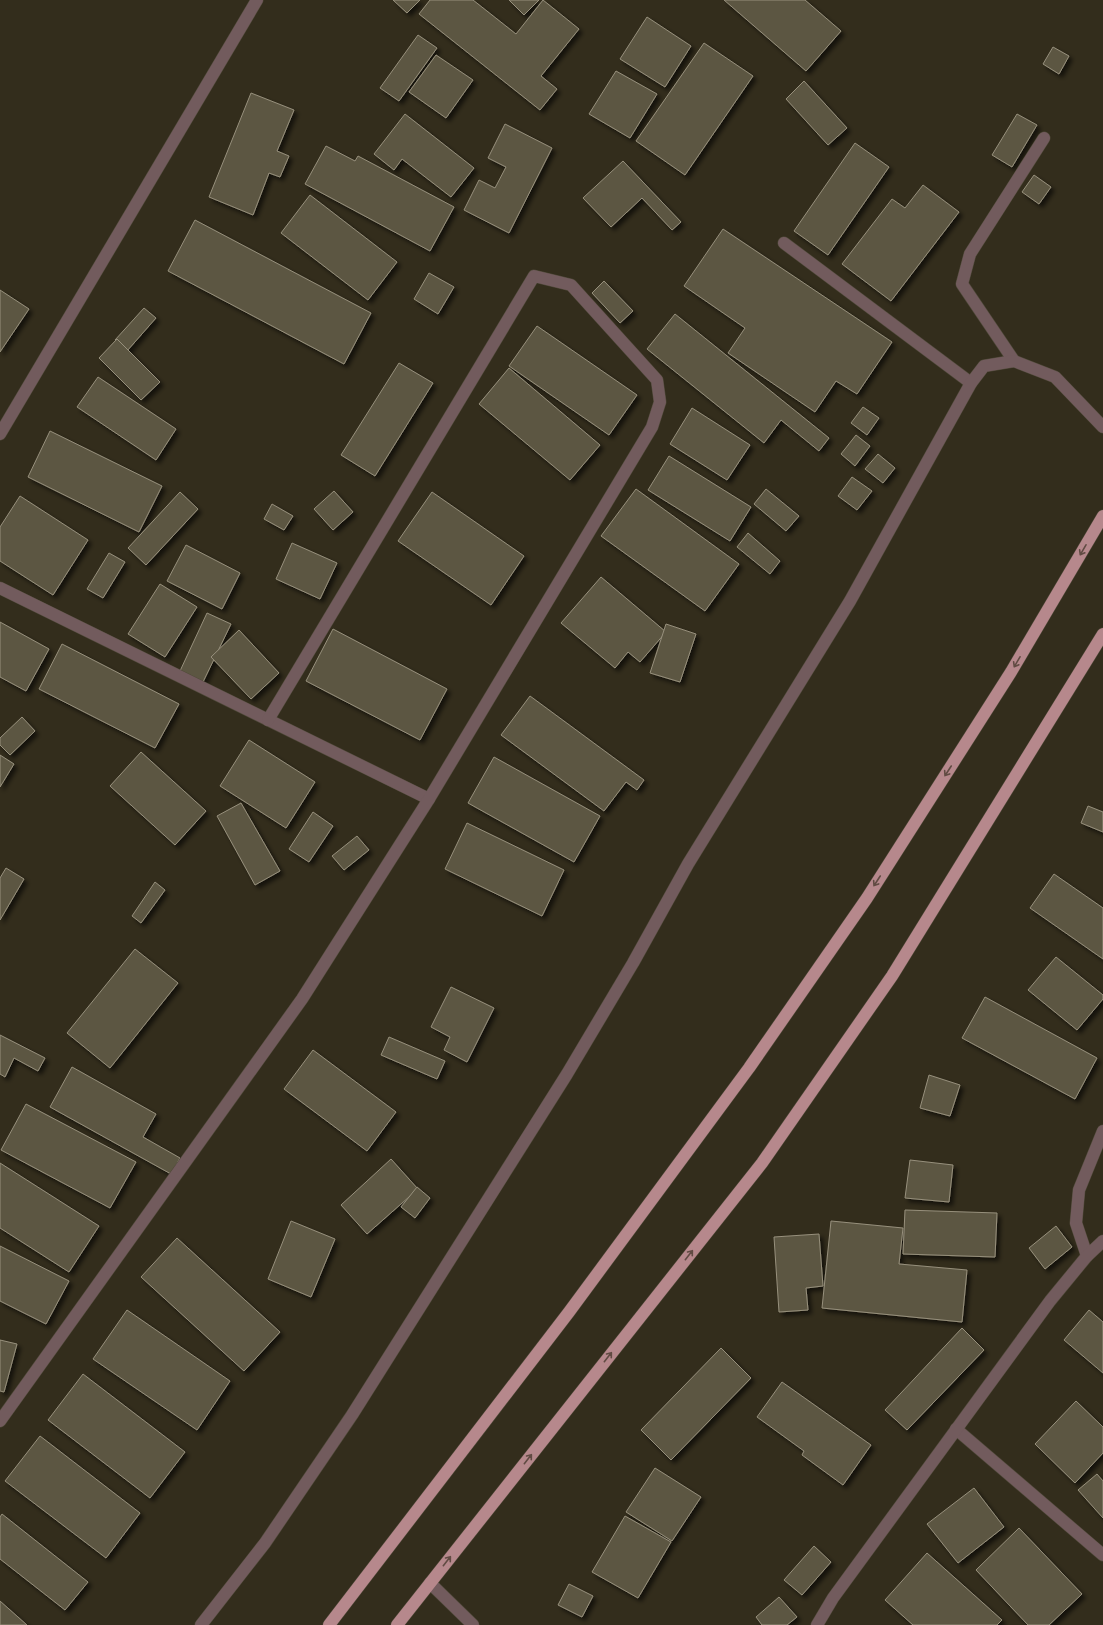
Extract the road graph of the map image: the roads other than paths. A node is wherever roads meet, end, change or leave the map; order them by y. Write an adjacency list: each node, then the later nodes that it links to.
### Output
1 (257, 0): 7 (street)
2 (1044, 138): 4 (street)
3 (784, 243): 5 (street)
4 (1014, 361): 5 (street); 6 (street)
5 (971, 383): 20 (street)
6 (1103, 427)
7 (0, 434)
8 (1103, 516): 21 (main road, one-way to 21)
9 (0, 588): 11 (street)
10 (1103, 634): 19 (main road, one-way to 10)
11 (268, 720): 12 (street); 12 (street)
12 (429, 799): 16 (street)
13 (1103, 1132): 15 (street)
14 (1103, 1241): 15 (street)
15 (1087, 1256): 17 (street)
16 (0, 1420)
17 (956, 1429): 18 (street); 24 (street)
18 (1103, 1555)
19 (430, 1583): 22 (main road); 23 (street)
20 (201, 1625)
21 (329, 1625)
22 (398, 1625)
23 (473, 1625)
24 (817, 1625)

